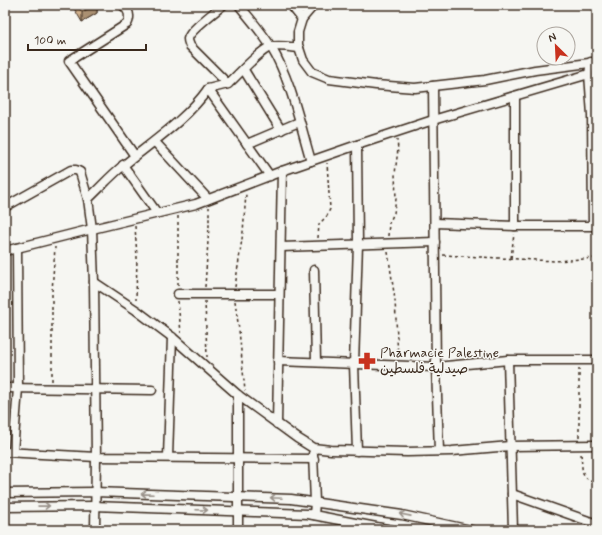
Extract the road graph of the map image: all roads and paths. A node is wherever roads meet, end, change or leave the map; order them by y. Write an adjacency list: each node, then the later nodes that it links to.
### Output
1 (122, 5): 24 (street)
2 (223, 5): 12 (street)
3 (239, 5): 7 (street)
4 (292, 5): 6 (street)
5 (314, 5): 6 (street)
6 (302, 19): 8 (street)
7 (271, 47): 8 (street); 10 (street); 18 (street)
8 (298, 48): 13 (street)
9 (594, 62): 11 (street); 13 (street)
10 (244, 70): 12 (street); 19 (street)
11 (589, 74): 15 (street); 16 (street)
12 (228, 84): 14 (street)
13 (433, 86): 17 (street)
14 (208, 89): 20 (street); 21 (street)
15 (515, 96): 17 (street); 36 (street)
16 (595, 115): 37 (street)
17 (433, 120): 22 (street); 35 (street)
18 (299, 122): 19 (street); 25 (street)
19 (281, 130): 21 (street)
20 (154, 142): 24 (street); 30 (street)
21 (248, 144): 28 (street)
22 (357, 145): 23 (street); 41 (street)
23 (327, 155): 25 (street); 42 (path)
24 (135, 156): 26 (street)
25 (311, 161): 27 (street)
26 (123, 165): 29 (street); 33 (street)
27 (282, 171): 28 (street); 43 (street)
28 (270, 176): 30 (street)
29 (88, 199): 31 (street); 38 (street)
30 (208, 199): 32 (street); 52 (path)
31 (5, 207)
32 (178, 208): 33 (street); 51 (path)
33 (157, 213): 34 (street)
34 (134, 218): 38 (street); 54 (path)
35 (435, 223): 36 (street); 40 (street)
36 (514, 226): 37 (street); 47 (path)
37 (595, 226)
38 (92, 229): 39 (street); 50 (street)
39 (55, 238): 44 (street); 67 (path)
40 (435, 242): 41 (street); 46 (street)
41 (358, 244): 42 (street); 62 (street)
42 (317, 246): 43 (street)
43 (280, 247): 53 (street)
44 (17, 248): 45 (street); 66 (street)
45 (5, 251)
46 (435, 255): 47 (path); 63 (street)
47 (511, 258): 48 (path)
48 (597, 258)
49 (314, 270): 61 (street)
50 (94, 282): 54 (street); 68 (street)
51 (178, 294): 52 (street); 56 (path)
52 (204, 294): 53 (street); 64 (path)
53 (279, 294): 60 (street)
54 (136, 310): 55 (street)
55 (172, 337): 56 (street); 80 (street)
56 (181, 345): 64 (street)
57 (508, 360): 58 (street); 63 (street); 74 (street)
58 (579, 360): 59 (street); 72 (path)
59 (597, 360)
60 (278, 361): 61 (street); 71 (street)
61 (316, 362): 62 (street)
62 (354, 364): 63 (street); 76 (street)
63 (436, 367): 78 (street)
64 (208, 369): 70 (street)
65 (5, 388): 66 (street)
66 (18, 388): 67 (street); 77 (street)
67 (52, 389): 68 (street)
68 (95, 390): 69 (street); 79 (street)
69 (152, 390)
70 (238, 395): 71 (street); 81 (street)
71 (277, 424): 75 (street)
72 (580, 445): 73 (street); 74 (street); 83 (path)
73 (597, 445)
74 (510, 446): 78 (street); 86 (street)
75 (313, 448): 76 (street); 82 (street)
76 (357, 451): 78 (street)
77 (9, 452): 79 (street)
78 (439, 452)
79 (96, 457): 80 (street); 84 (street)
80 (168, 458): 81 (street)
81 (238, 458): 82 (street); 87 (street)
82 (314, 459): 88 (street)
83 (597, 484)
84 (94, 492): 85 (street); 87 (street, one-way to 84); 89 (street)
85 (5, 493)
86 (512, 494): 93 (street); 99 (street)
87 (238, 496): 88 (street, one-way to 87); 91 (street)
88 (315, 502): 92 (street); 94 (street, one-way to 88)
89 (94, 506): 90 (street, one-way to 89); 91 (street, one-way to 91); 95 (street)
90 (5, 507)
91 (238, 511): 92 (street); 96 (street)
92 (314, 515): 97 (street)
93 (597, 524)
94 (443, 527): 98 (street)
95 (95, 530)
96 (238, 530)
97 (392, 530)
98 (471, 530)
99 (513, 530)

